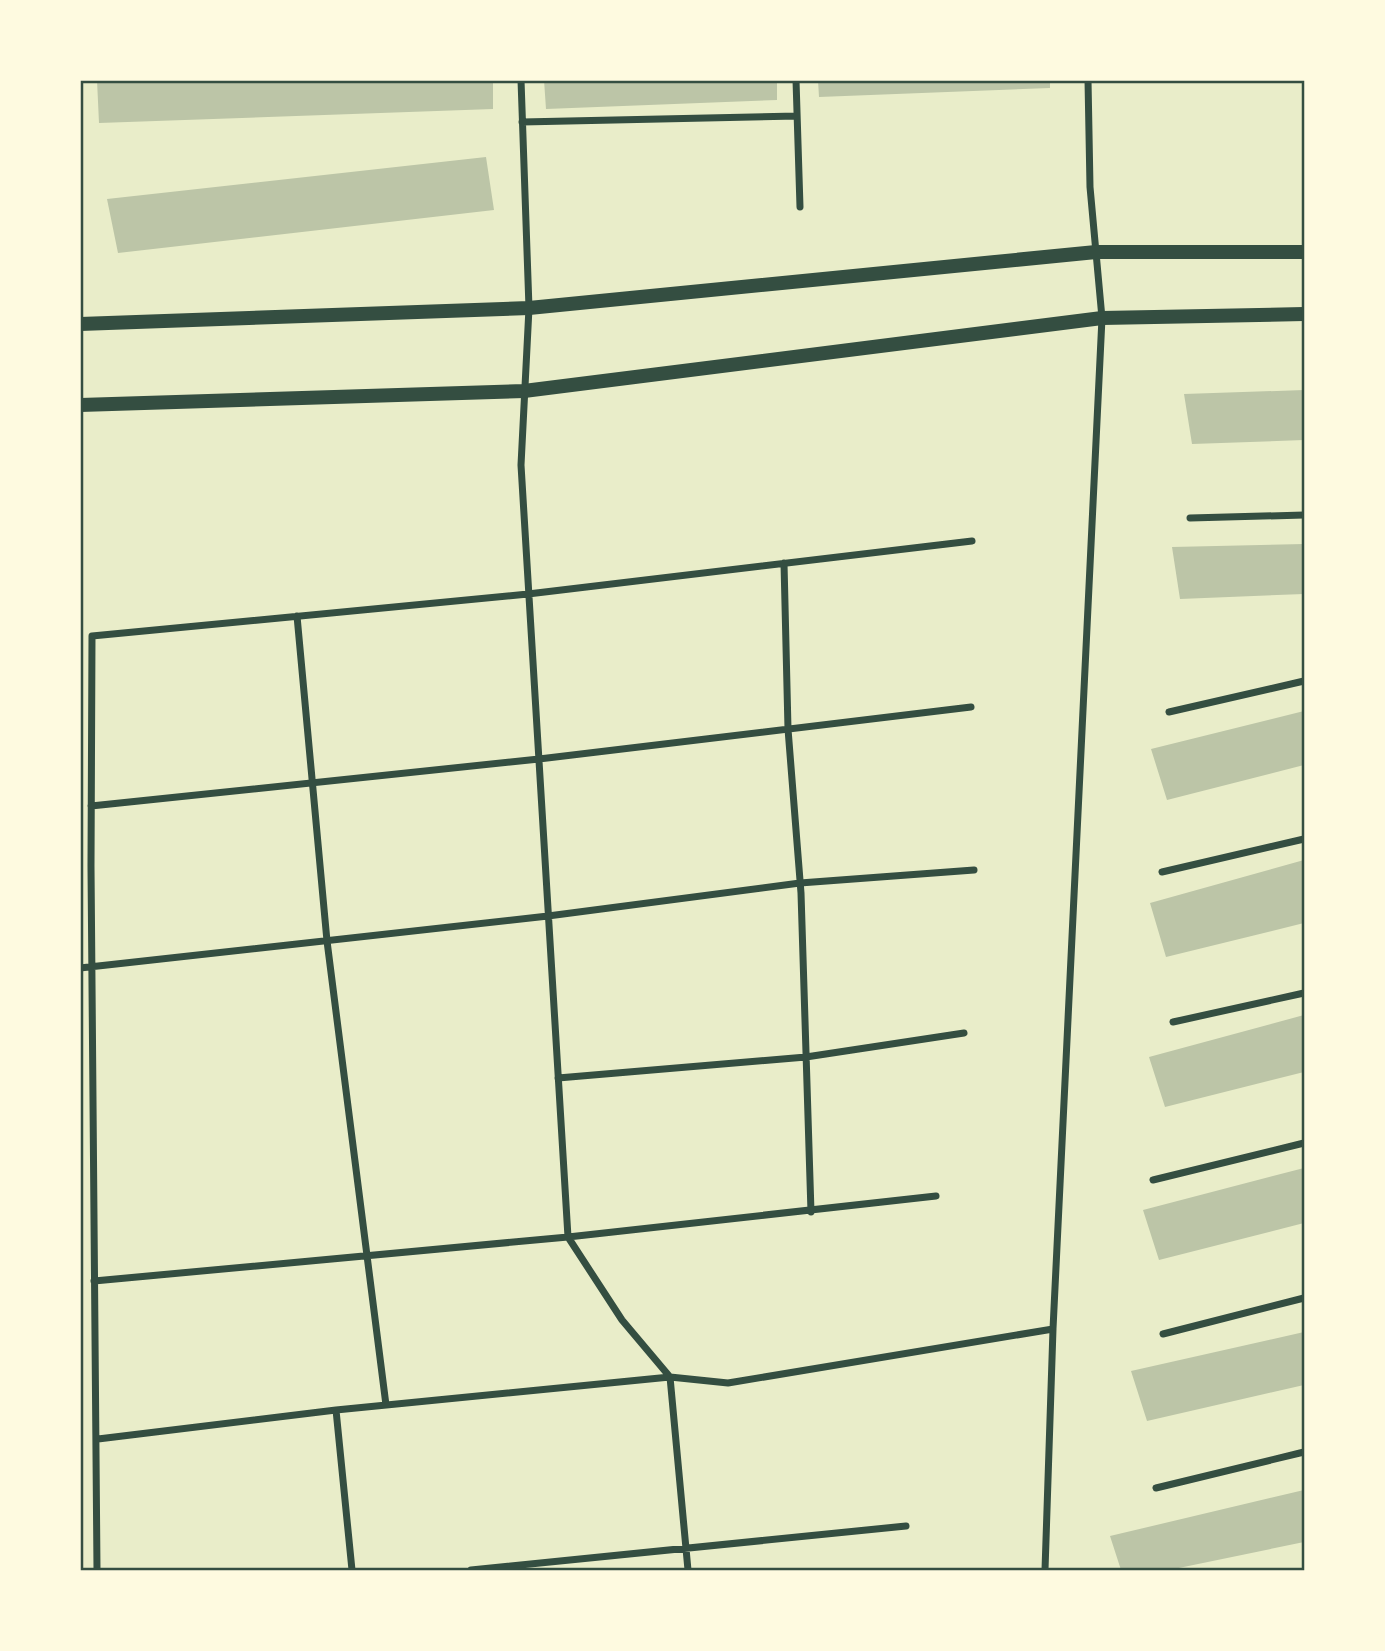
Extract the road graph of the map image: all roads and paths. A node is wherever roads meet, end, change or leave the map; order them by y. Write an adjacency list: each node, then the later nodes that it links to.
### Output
1 (521, 80): 5 (street)
2 (796, 80): 4 (street)
3 (1088, 80): 7 (street)
4 (797, 116): 5 (street); 6 (street)
5 (522, 122): 9 (street)
6 (800, 207)
7 (1096, 252): 8 (main road); 9 (main road); 11 (street)
8 (1304, 252)
9 (529, 308): 12 (main road); 13 (street)
10 (1304, 314): 11 (main road)
11 (1102, 318): 13 (main road); 49 (street)
12 (80, 324)
13 (524, 391): 14 (main road); 19 (street)
14 (80, 405)
15 (1304, 515): 16 (street)
16 (1190, 518)
17 (972, 541): 18 (street)
18 (783, 563): 19 (street); 24 (street)
19 (528, 594): 20 (street); 25 (street)
20 (297, 616): 26 (street); 27 (street)
21 (1304, 681): 23 (street)
22 (971, 707): 24 (street)
23 (1169, 712)
24 (788, 729): 25 (street); 31 (street)
25 (539, 759): 26 (street); 32 (street)
26 (313, 784): 27 (street); 33 (street)
27 (91, 806): 34 (street)
28 (1304, 839): 30 (street)
29 (974, 870): 31 (street)
30 (1162, 872)
31 (800, 883): 32 (street); 39 (street)
32 (548, 916): 33 (street); 40 (street)
33 (327, 941): 34 (street); 46 (street)
34 (92, 967): 35 (street); 47 (street)
35 (80, 968)
36 (1304, 993): 37 (street)
37 (1173, 1022)
38 (964, 1033): 39 (street)
39 (806, 1057): 40 (street); 44 (street)
40 (558, 1079): 45 (street)
41 (1304, 1143): 42 (street)
42 (1153, 1180)
43 (936, 1196): 44 (street)
44 (811, 1212): 45 (street)
45 (568, 1237): 46 (street); 51 (street)
46 (366, 1254): 47 (street); 52 (street)
47 (94, 1281): 54 (street)
48 (1304, 1298): 50 (street)
49 (1053, 1329): 51 (street); 63 (street)
50 (1163, 1334)
51 (670, 1377): 52 (street); 58 (street)
52 (386, 1405): 53 (street)
53 (336, 1410): 54 (street); 60 (street)
54 (98, 1439): 59 (street)
55 (1304, 1452): 56 (street)
56 (1156, 1488)
57 (906, 1526): 58 (street)
58 (683, 1549): 61 (street); 62 (street)
59 (97, 1570)
60 (352, 1570)
61 (471, 1570)
62 (688, 1570)
63 (1045, 1570)

